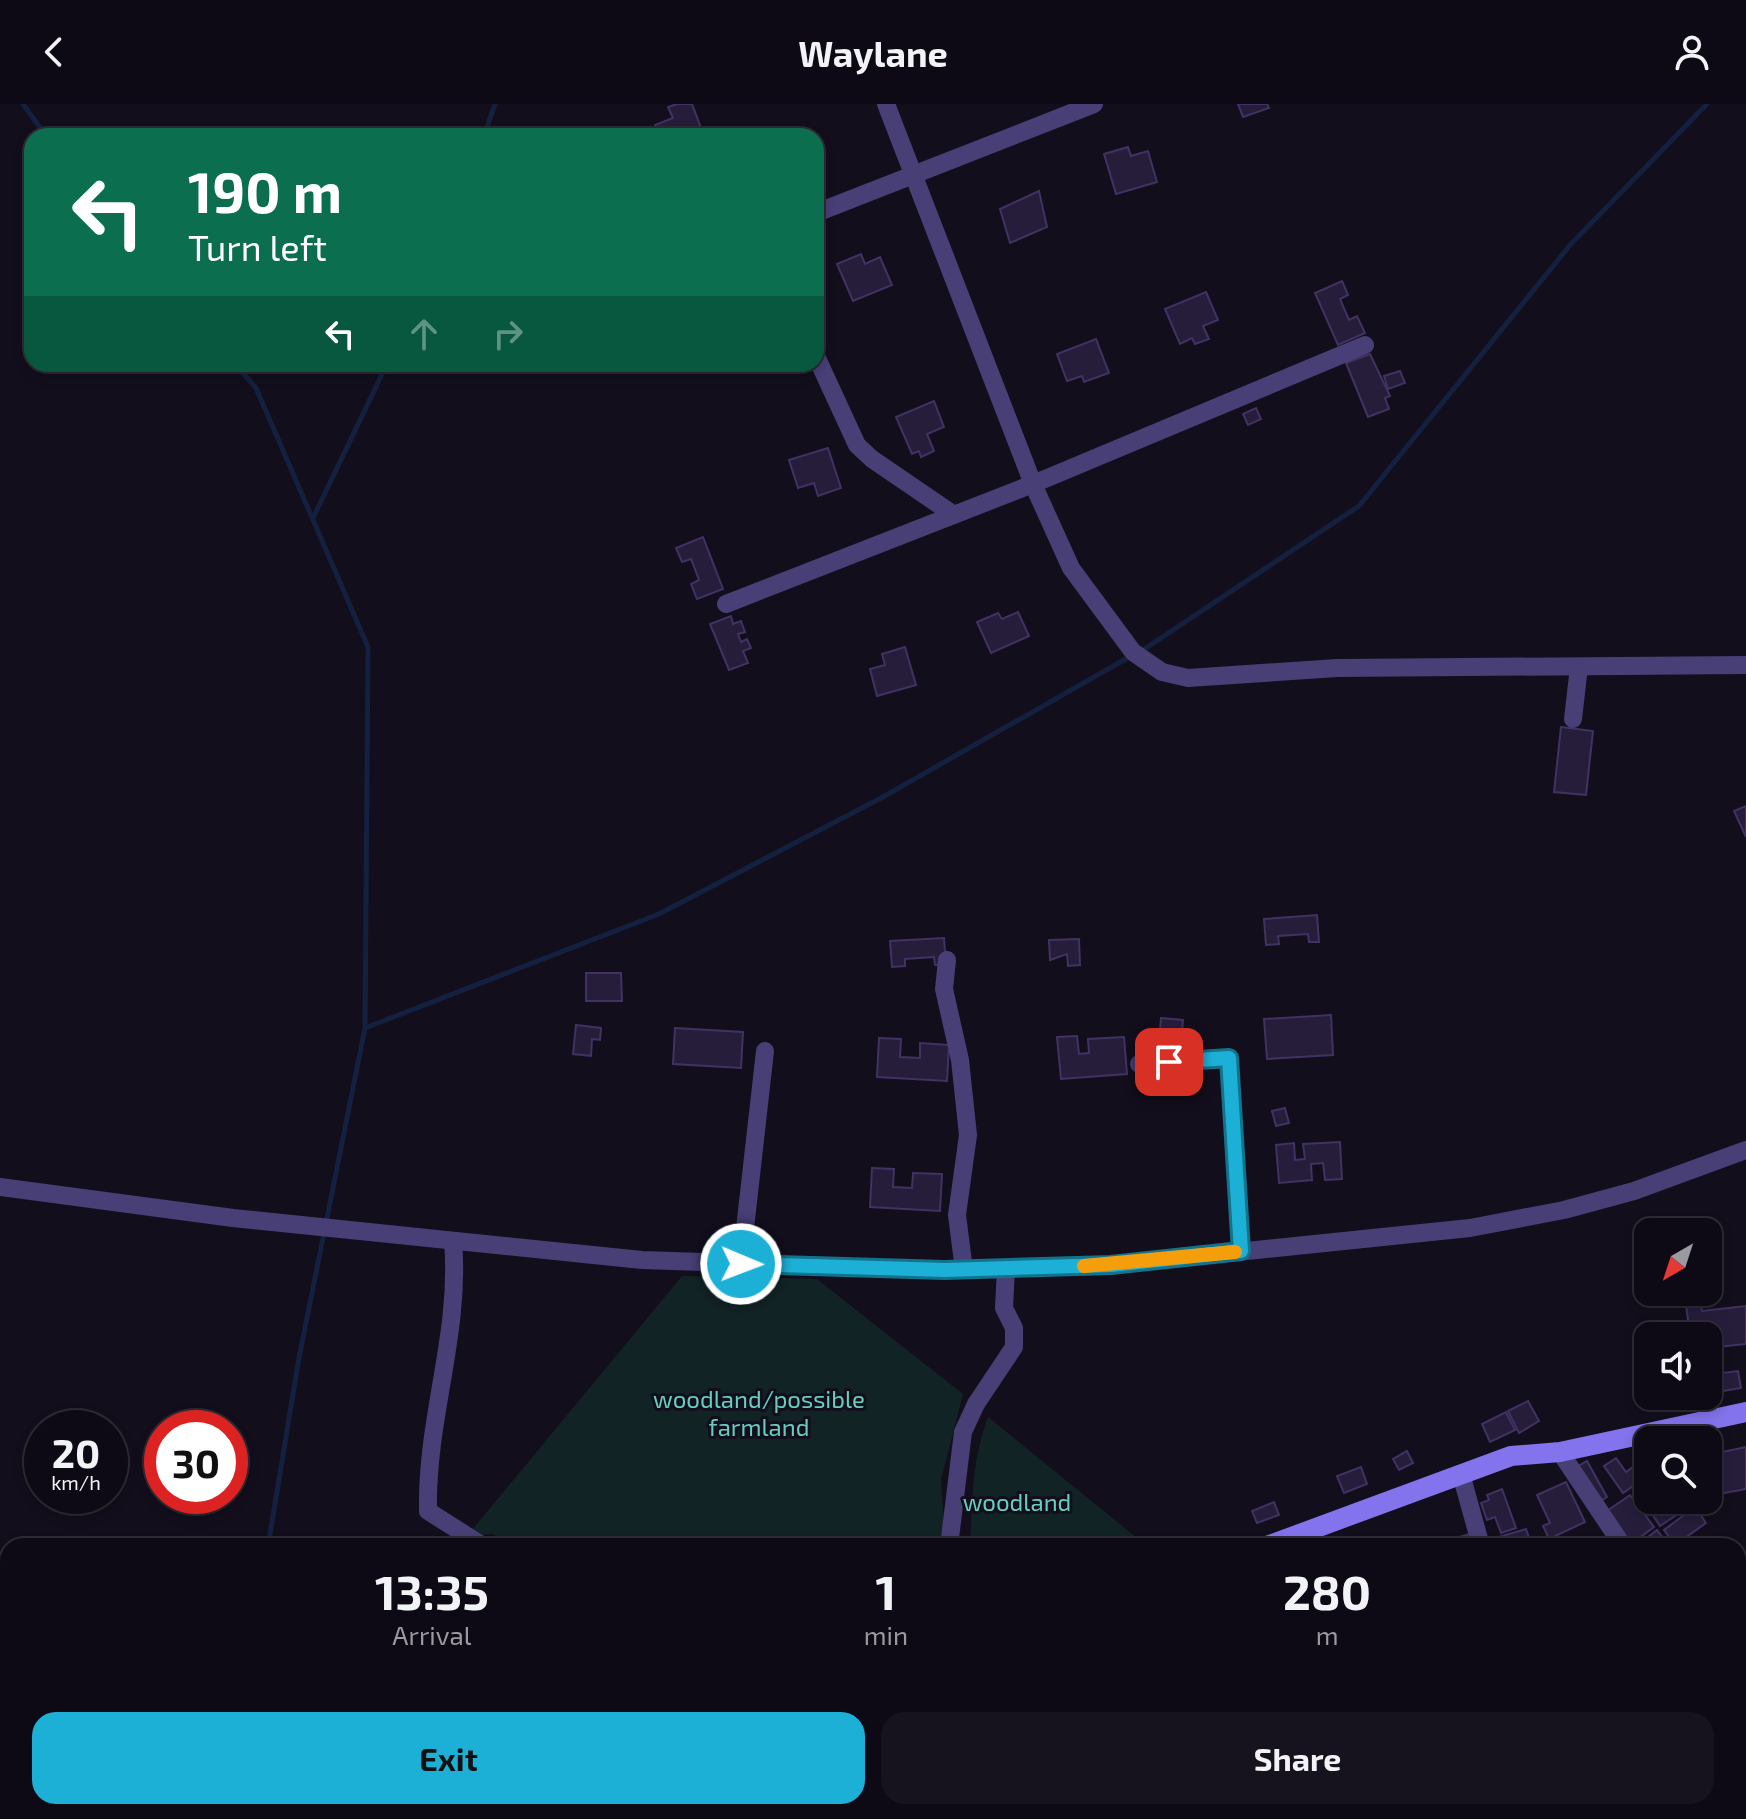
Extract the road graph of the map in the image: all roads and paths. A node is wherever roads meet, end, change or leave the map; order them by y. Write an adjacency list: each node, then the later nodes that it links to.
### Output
1 (886, 104): 3 (street)
2 (1094, 104): 3 (street)
3 (912, 177): 4 (street); 7 (street)
4 (824, 210)
5 (1365, 345): 7 (street)
6 (823, 372): 8 (street)
7 (1033, 484): 8 (street); 11 (street)
8 (954, 515): 9 (street)
9 (726, 604)
10 (1746, 665): 11 (street)
11 (1579, 667): 12 (street)
12 (1573, 719)
13 (947, 960): 22 (street)
14 (765, 1051): 20 (street)
15 (1139, 1064): 19 (street)
16 (1746, 1150): 19 (street)
17 (0, 1187): 18 (street)
18 (453, 1241): 20 (street); 26 (street)
19 (1241, 1251): 21 (street)
20 (741, 1264): 22 (street)
21 (1006, 1268): 22 (street); 27 (street)
22 (964, 1270)
23 (1746, 1412): 24 (main road)
24 (1560, 1452): 25 (main road); 30 (street)
25 (1461, 1474): 28 (main road); 29 (street)
26 (470, 1538)
27 (950, 1538)
28 (1289, 1538)
29 (1479, 1538)
30 (1618, 1538)

